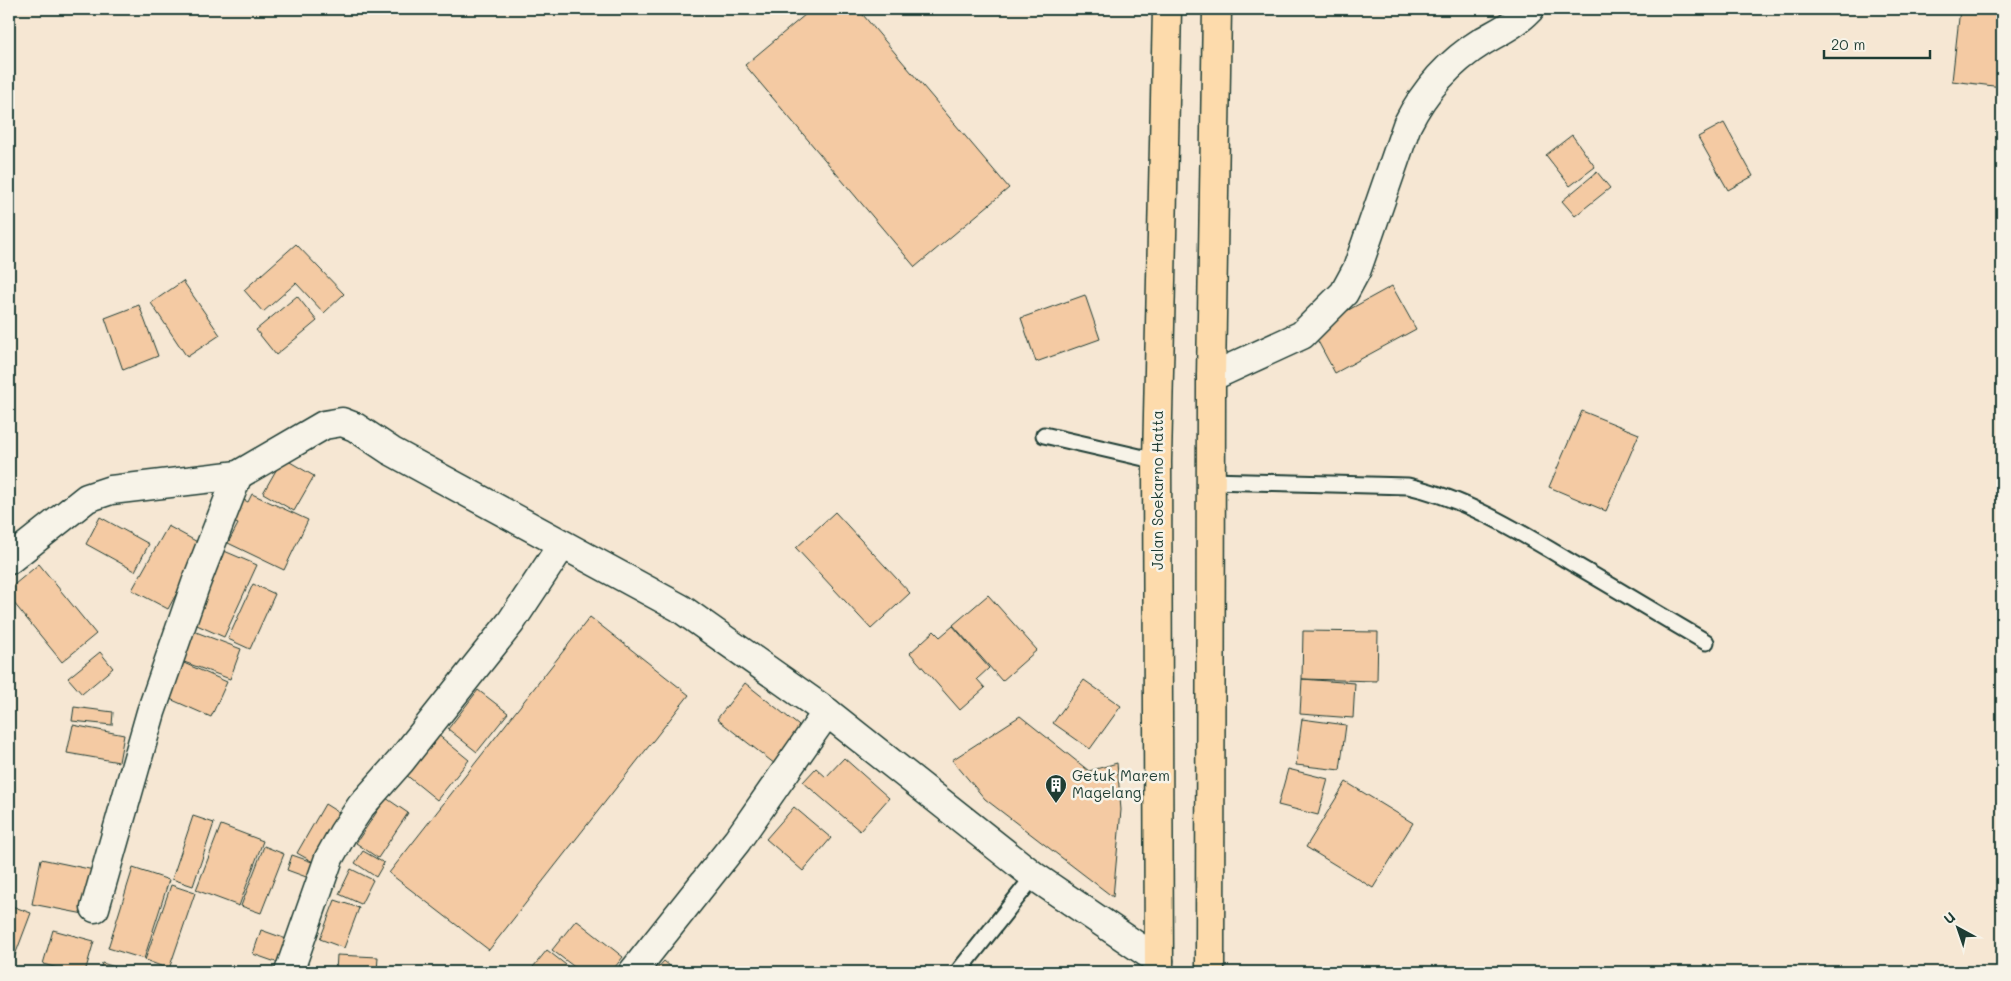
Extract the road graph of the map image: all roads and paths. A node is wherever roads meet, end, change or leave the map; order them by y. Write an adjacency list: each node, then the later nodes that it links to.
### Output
1 (1167, 9): 6 (highway, Jalan Soekarno Hatta)
2 (1217, 9): 4 (highway)
3 (1530, 9): 4 (street)
4 (1211, 377): 8 (highway)
5 (1044, 435): 6 (lane)
6 (1157, 462): 15 (highway, Jalan Soekarno Hatta)
7 (238, 475): 9 (street); 10 (street); 14 (street)
8 (1210, 481): 11 (lane); 19 (highway)
9 (562, 544): 12 (street); 16 (street)
10 (9, 560)
11 (1706, 642)
12 (827, 712): 13 (street); 17 (street)
13 (1034, 876): 15 (street); 18 (lane)
14 (95, 908)
15 (1159, 967)
16 (289, 972)
17 (632, 972)
18 (958, 972)
19 (1210, 972)

